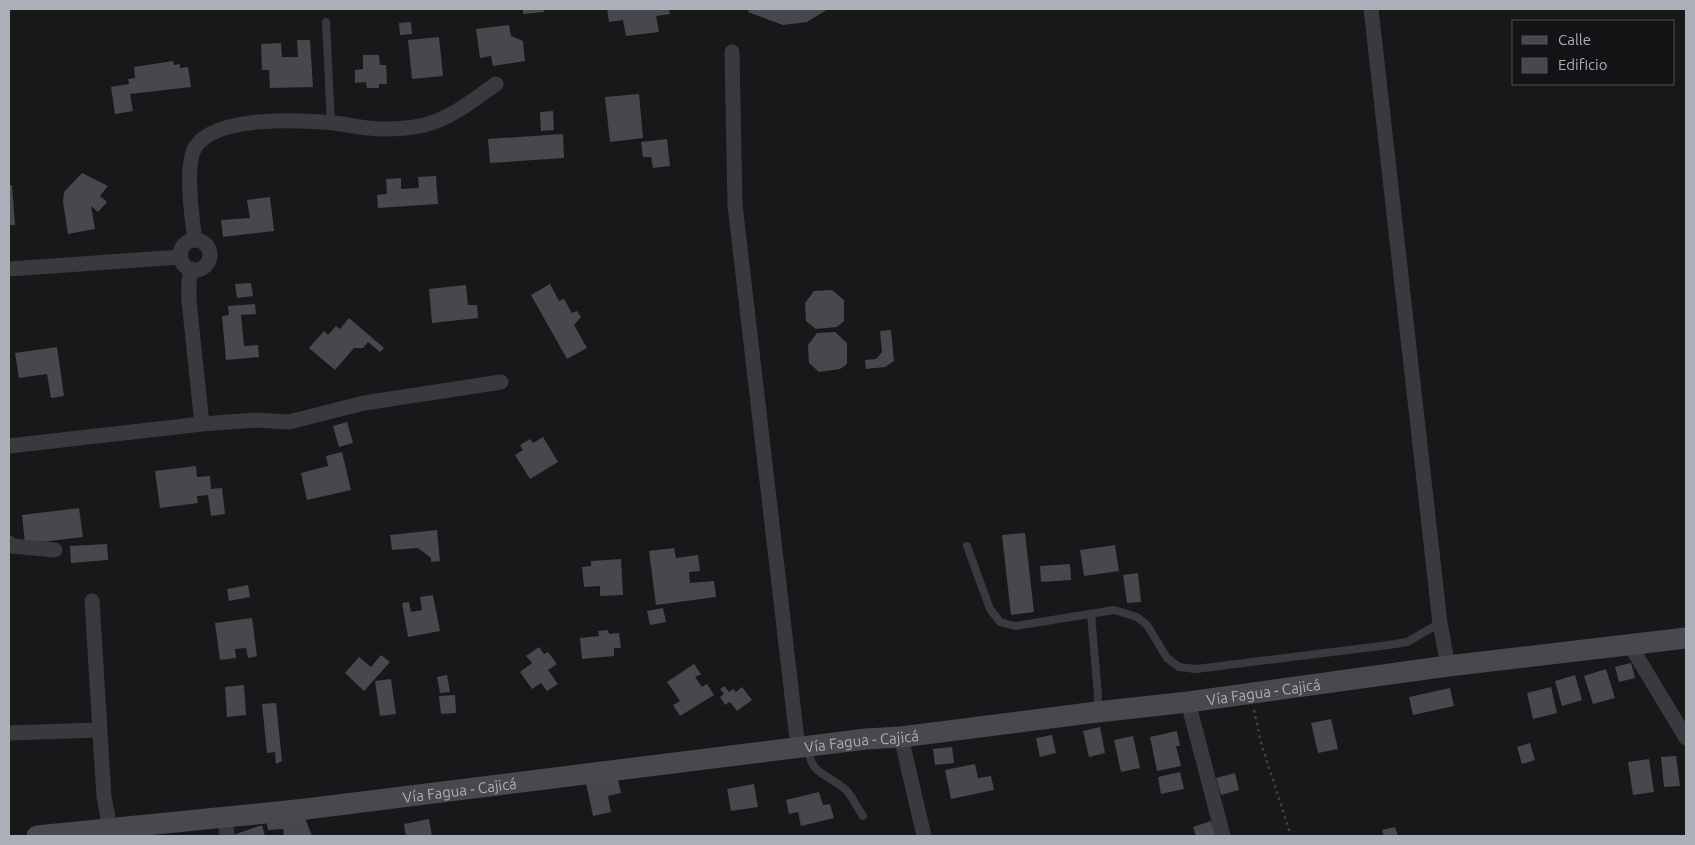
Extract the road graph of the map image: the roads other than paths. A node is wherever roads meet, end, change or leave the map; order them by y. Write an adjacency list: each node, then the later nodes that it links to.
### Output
1 (1371, 9): 18 (street)
2 (326, 22): 5 (lane)
3 (732, 52): 28 (street)
4 (496, 84): 5 (street)
5 (331, 123): 6 (street)
6 (194, 240): 7 (street); 9 (street)
7 (181, 257): 8 (street); 9 (street)
8 (9, 269)
9 (192, 269): 11 (street)
10 (501, 382): 11 (street)
11 (202, 424): 12 (street)
12 (9, 446)
13 (9, 543): 15 (street)
14 (967, 546): 17 (lane)
15 (55, 550)
16 (92, 601): 24 (street)
17 (1092, 614): 18 (lane); 23 (lane)
18 (1440, 623): 21 (street)
19 (1686, 638): 20 (street, Vía Fagua - Cajicá)
20 (1630, 645): 21 (street, Vía Fagua - Cajicá); 27 (street)
21 (1448, 666): 22 (street, Vía Fagua - Cajicá)
22 (1188, 702): 23 (street, Vía Fagua - Cajicá); 34 (street)
23 (1097, 712): 26 (street, Vía Fagua - Cajicá)
24 (99, 730): 25 (street); 31 (street)
25 (9, 733)
26 (901, 737): 28 (street, Vía Fagua - Cajicá); 33 (street)
27 (1686, 738)
28 (803, 748): 29 (lane); 30 (street, Vía Fagua - Cajicá)
29 (862, 816)
30 (226, 827): 31 (street, Vía Fagua - Cajicá)
31 (110, 828): 32 (street, Vía Fagua - Cajicá)
32 (37, 836)
33 (924, 836)
34 (1222, 836)

